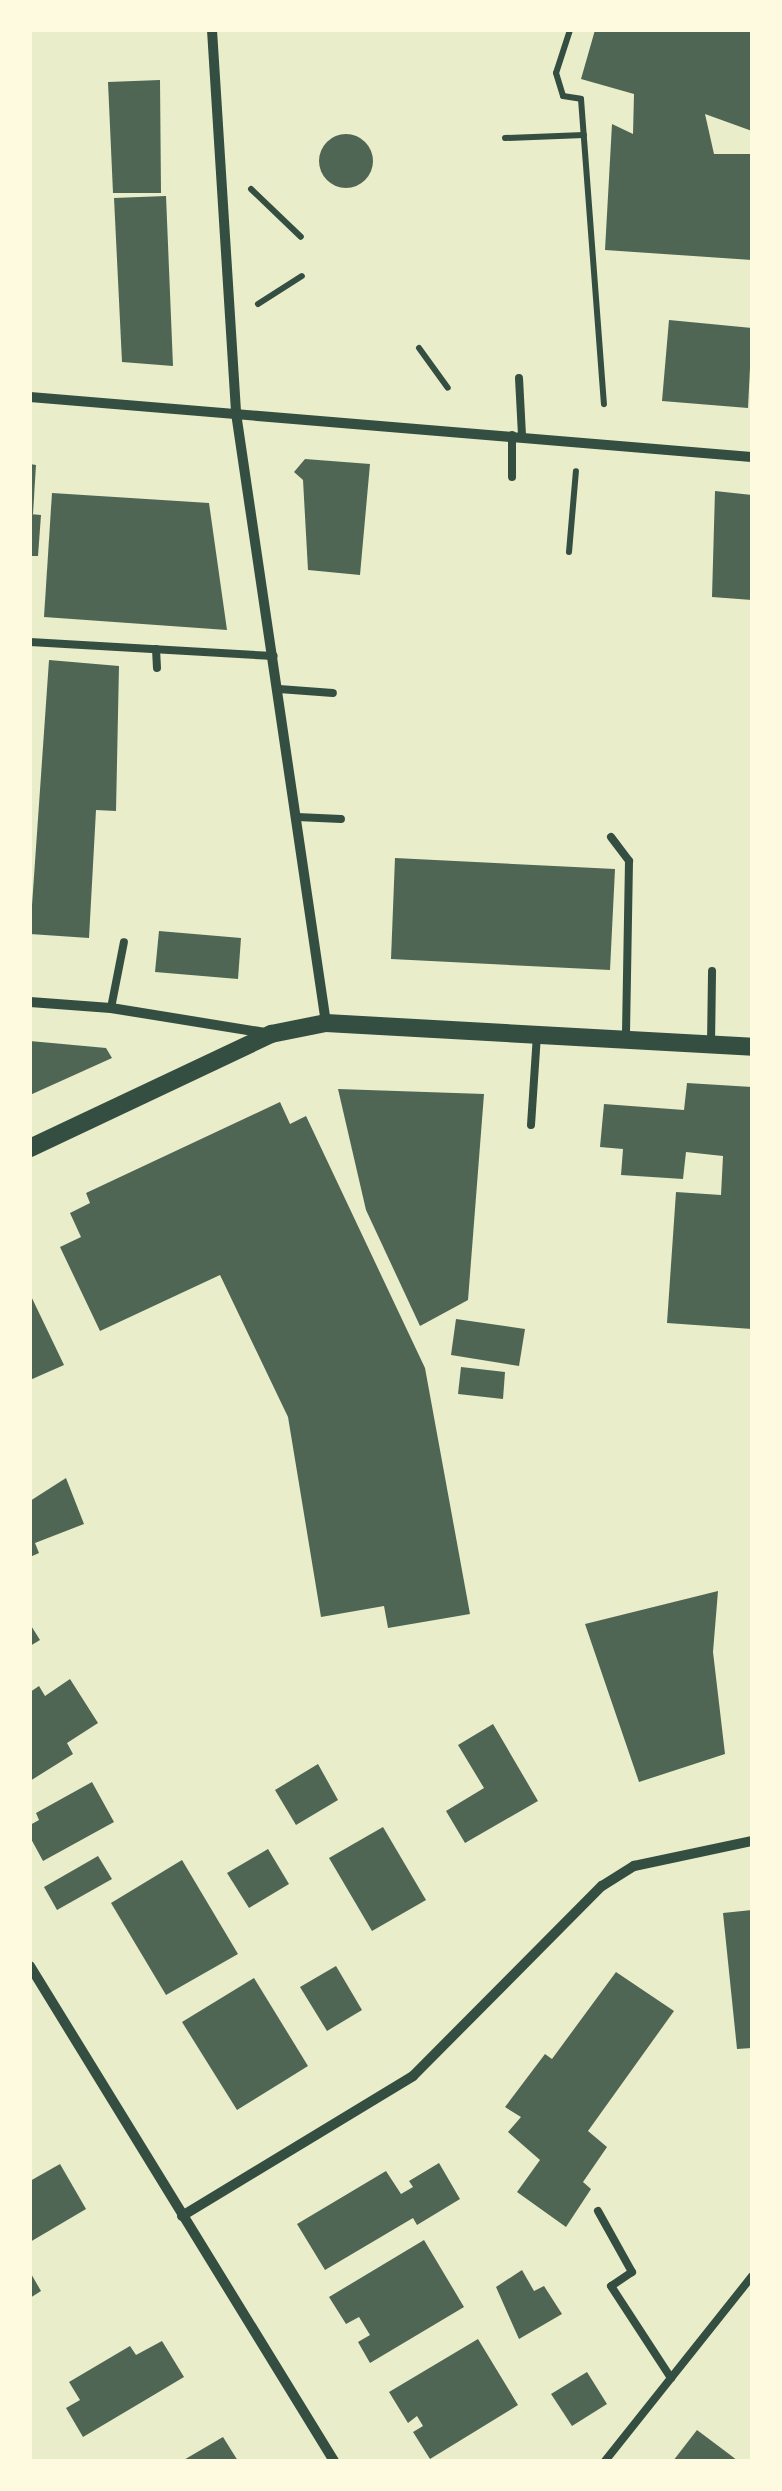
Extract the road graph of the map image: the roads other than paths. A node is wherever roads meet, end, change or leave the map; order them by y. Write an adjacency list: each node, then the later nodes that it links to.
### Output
1 (212, 30): 4 (street)
2 (519, 378): 5 (lane)
3 (30, 397): 4 (street)
4 (236, 413): 5 (street); 10 (street)
5 (517, 435): 6 (street); 7 (lane)
6 (752, 457)
7 (512, 477)
8 (30, 642): 9 (lane)
9 (156, 650): 10 (lane); 11 (lane)
10 (274, 656): 12 (street)
11 (157, 668)
12 (279, 689): 13 (lane); 14 (street)
13 (333, 693)
14 (297, 817): 15 (lane); 21 (street)
15 (341, 819)
16 (611, 837): 24 (lane)
17 (124, 942): 20 (lane)
18 (712, 971): 25 (lane)
19 (30, 1002): 20 (street)
20 (111, 1008): 22 (street)
21 (326, 1024): 22 (street); 23 (street)
22 (271, 1034): 28 (street)
23 (537, 1035): 24 (street); 27 (lane)
24 (626, 1040): 25 (street)
25 (711, 1045): 26 (street)
26 (752, 1047)
27 (531, 1125)
28 (30, 1148)
29 (752, 1842): 32 (street)
30 (30, 1966): 32 (street)
31 (598, 2211): 34 (lane)
32 (182, 2216): 35 (street)
33 (752, 2276): 34 (lane)
34 (671, 2378): 36 (lane)
35 (334, 2461)
36 (605, 2461)

